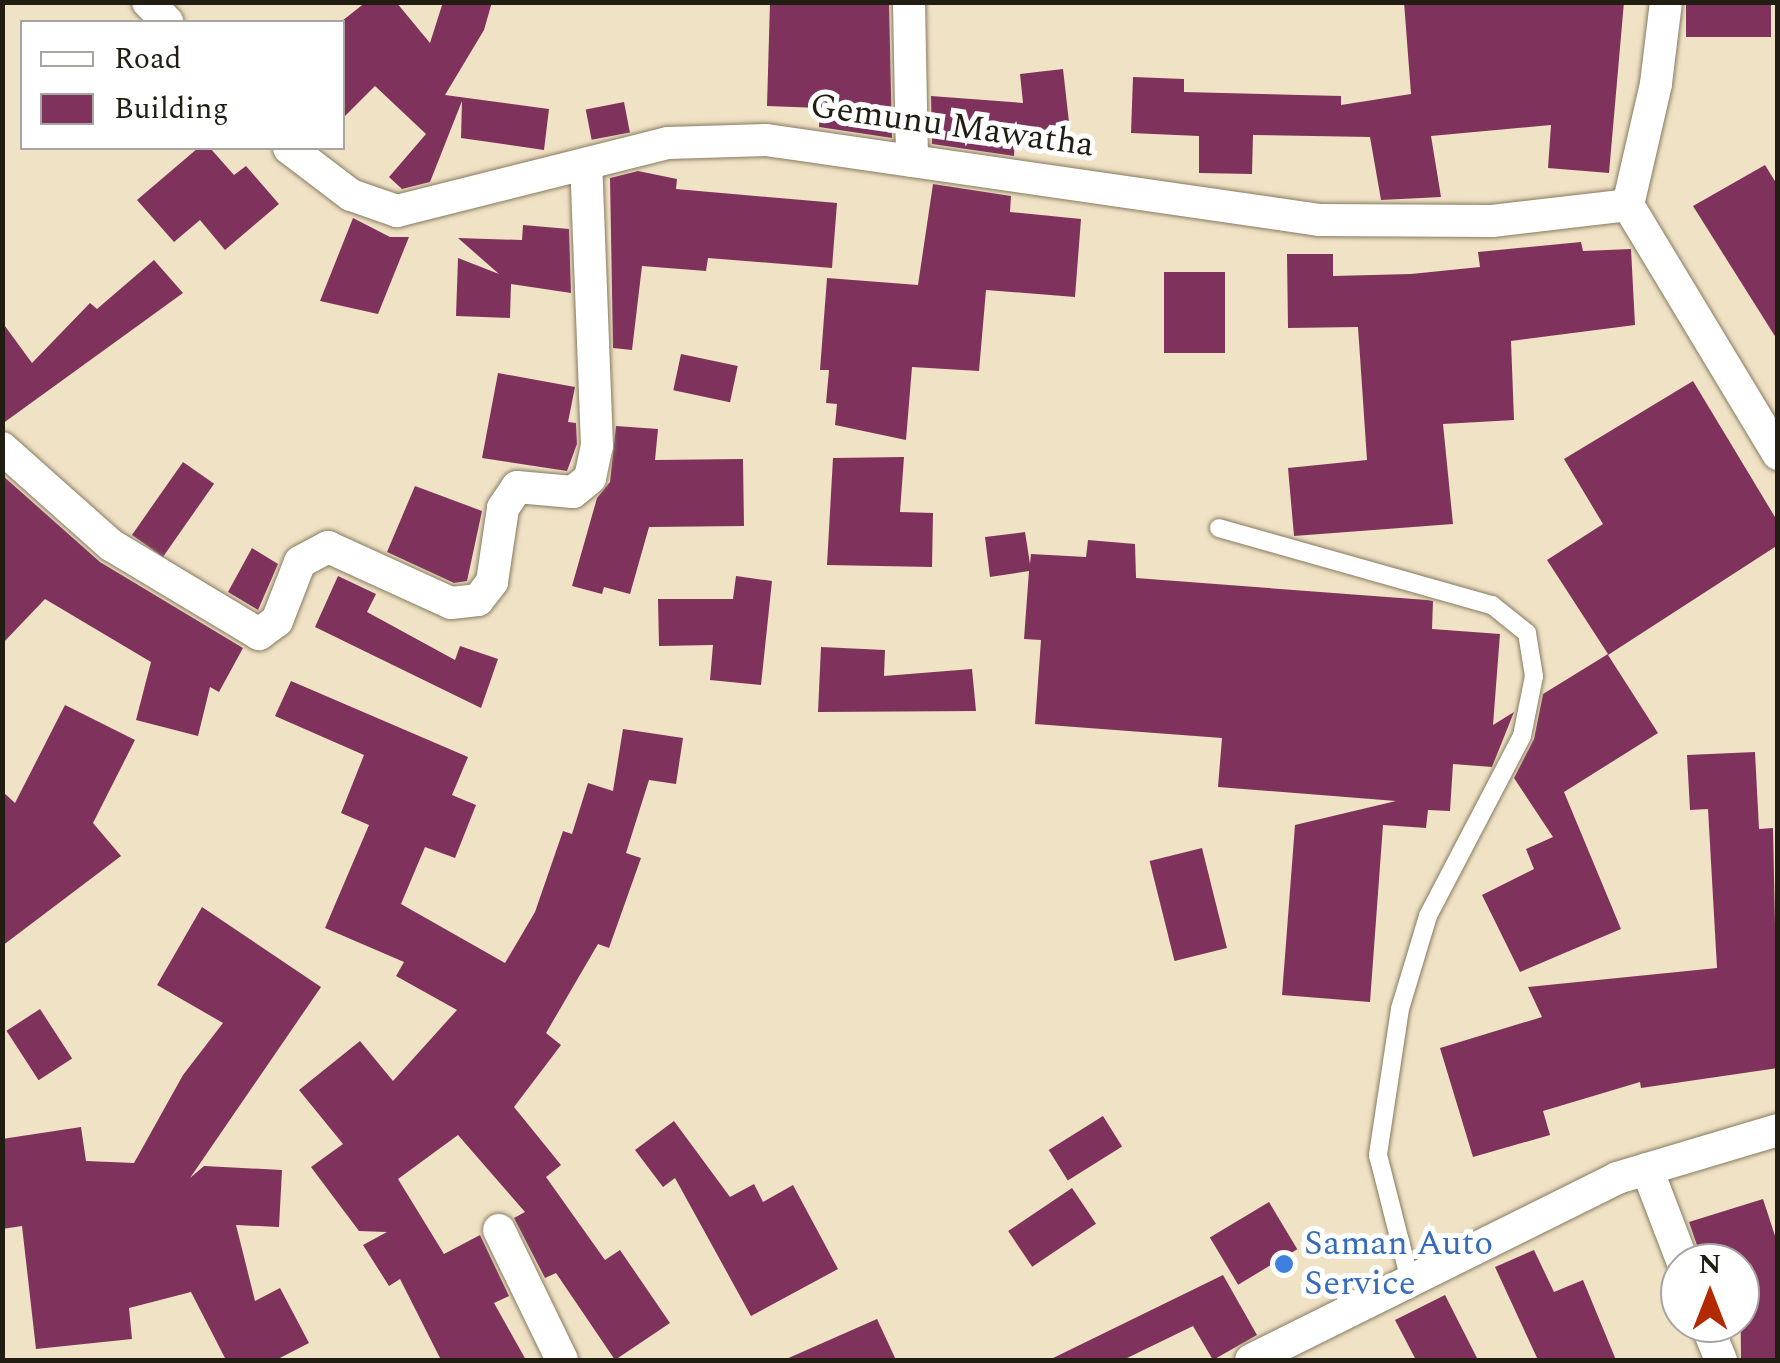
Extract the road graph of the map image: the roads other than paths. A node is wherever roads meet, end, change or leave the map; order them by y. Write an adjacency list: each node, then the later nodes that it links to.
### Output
1 (148, 2): 4 (street)
2 (909, 2): 6 (street)
3 (1666, 2): 8 (street)
4 (166, 20)
5 (292, 150): 7 (street, Gemunu Mawatha)
6 (912, 161): 7 (street, Gemunu Mawatha); 8 (street, Gemunu Mawatha)
7 (586, 164): 9 (street)
8 (1628, 205): 10 (street)
9 (2, 448)
10 (1778, 454)
11 (1219, 528): 16 (lane)
12 (1778, 1130): 13 (street)
13 (1648, 1169): 15 (street); 16 (street)
14 (499, 1230): 17 (street)
15 (1676, 1243)
16 (1410, 1281): 18 (street)
17 (562, 1360)
18 (1250, 1360)

